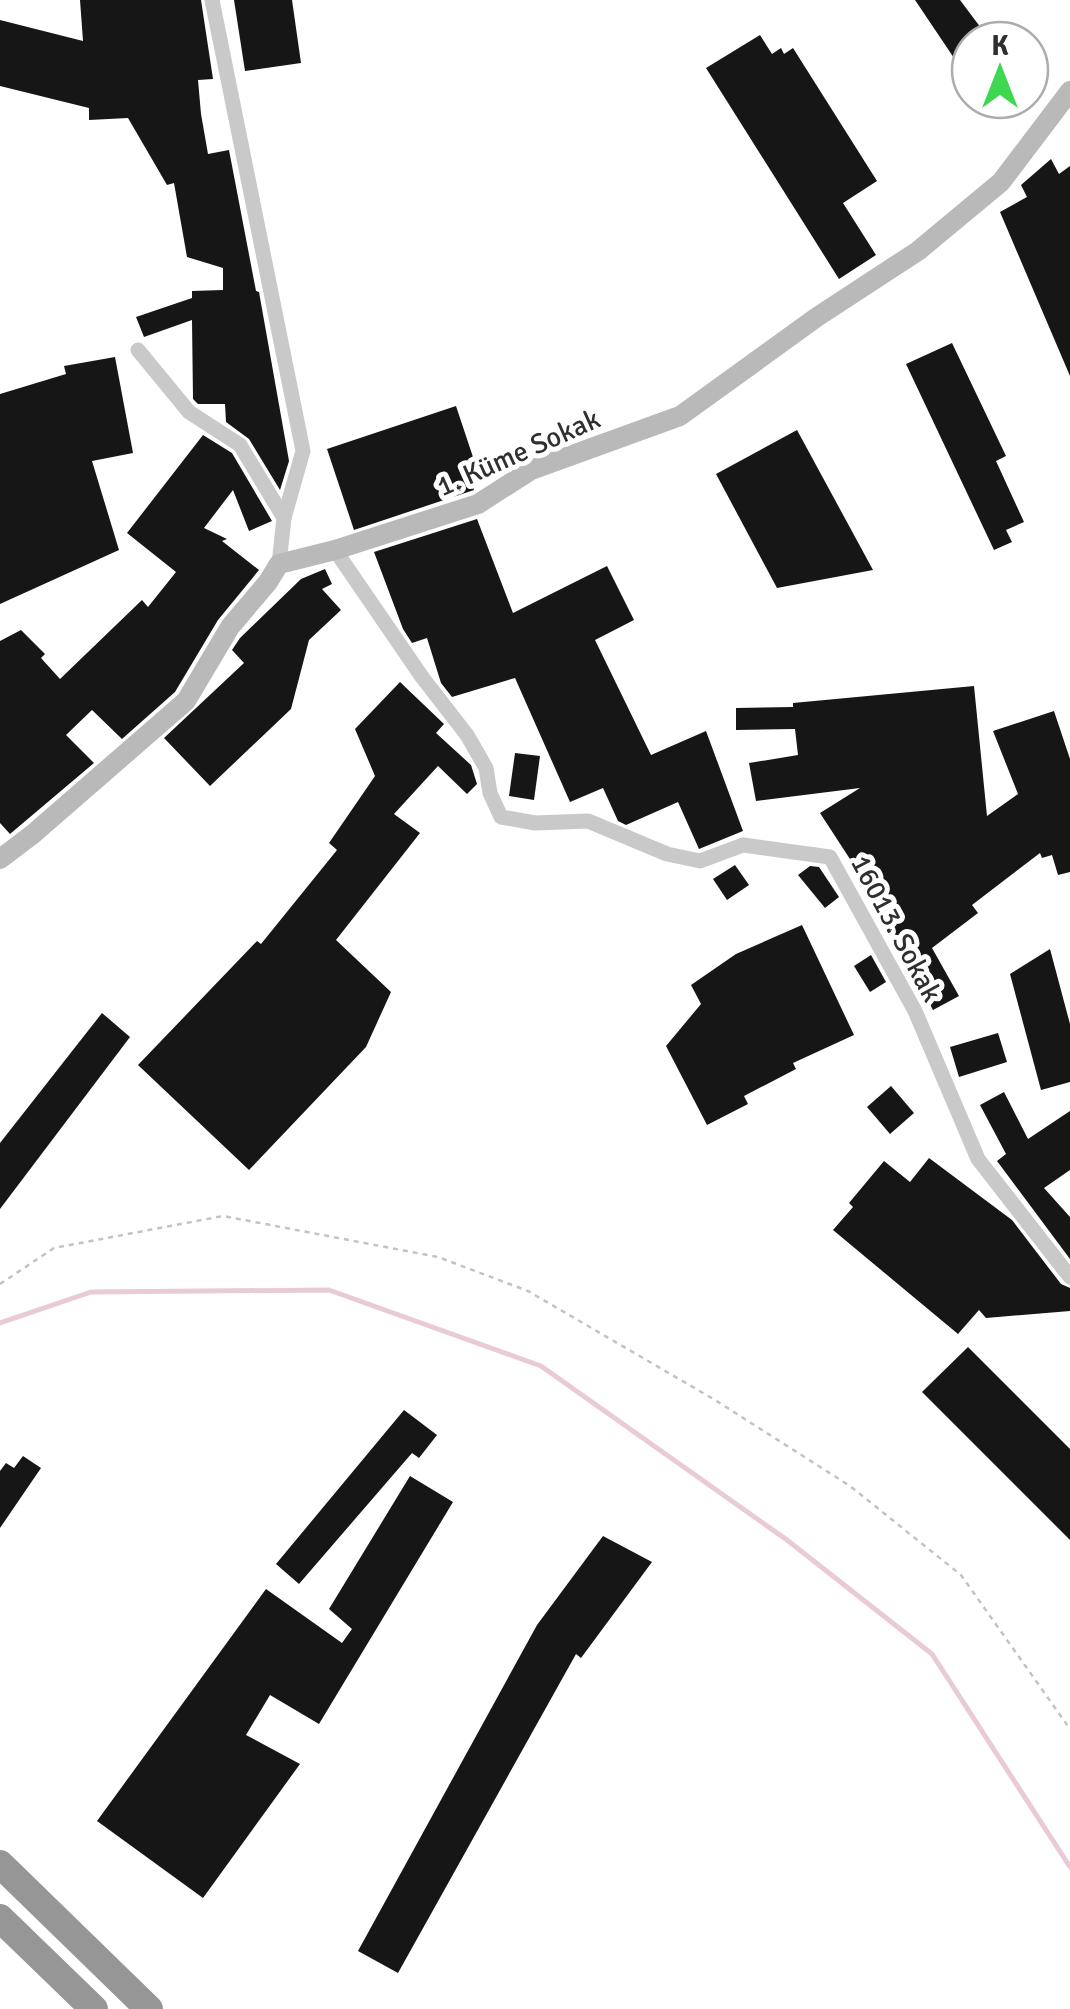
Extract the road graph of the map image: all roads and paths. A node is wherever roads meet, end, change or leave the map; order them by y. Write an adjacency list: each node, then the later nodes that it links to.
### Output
1 (212, 0): 4 (street)
2 (1070, 91): 5 (street, 1. Küme Sokak)
3 (138, 350): 4 (street)
4 (284, 518): 6 (street)
5 (335, 550): 6 (street, 1. Küme Sokak); 8 (street, 16013. Sokak)
6 (279, 564): 7 (street)
7 (0, 858)
8 (1070, 1277)
9 (0, 1284): 10 (path)
10 (1070, 1729)
11 (0, 1864): 14 (highway)
12 (0, 1918): 13 (highway)
13 (94, 2009)
14 (149, 2009)

